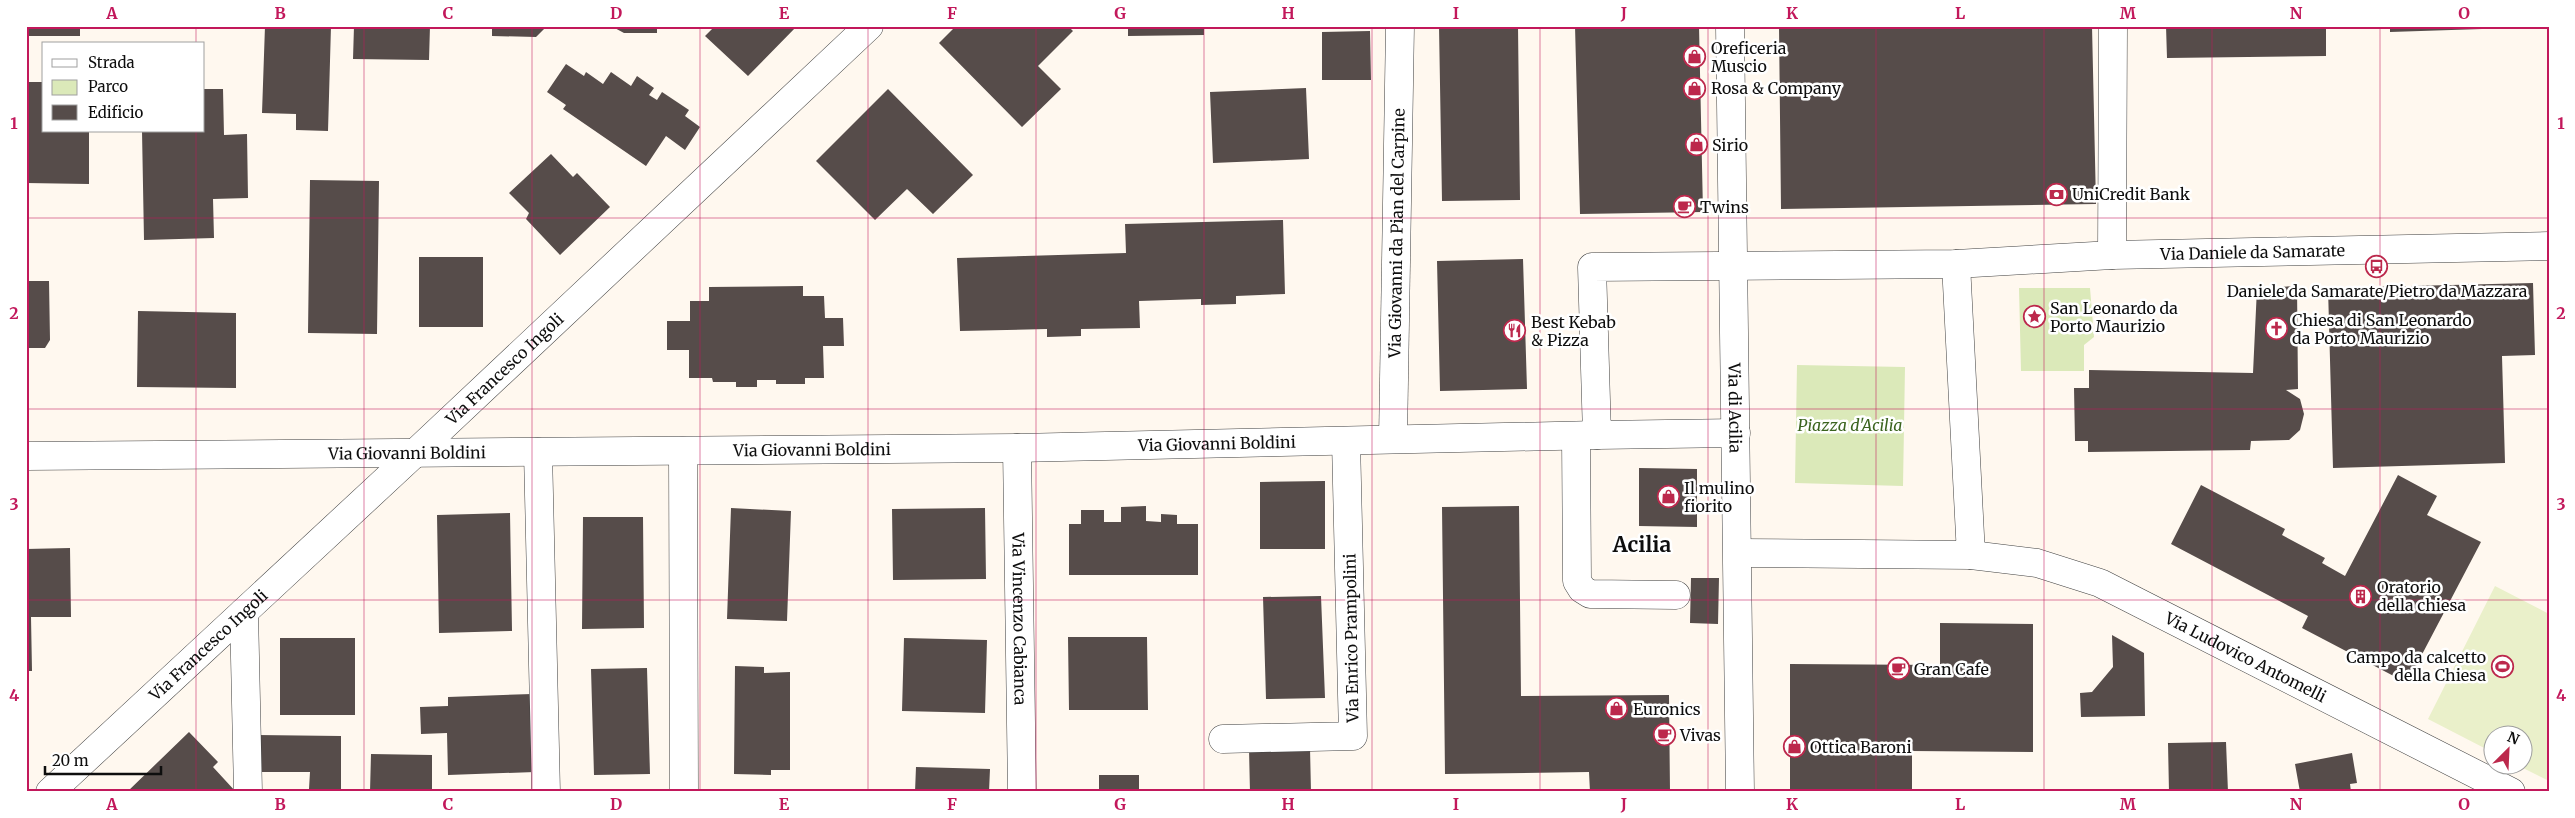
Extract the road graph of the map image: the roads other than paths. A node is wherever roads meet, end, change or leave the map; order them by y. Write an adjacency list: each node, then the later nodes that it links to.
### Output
1 (869, 26): 16 (street, Via Francesco Ingoli)
2 (1400, 26): 11 (street, Via Giovanni da Pian del Carpine)
3 (1730, 26): 8 (street, Via di Acilia)
4 (2112, 26): 6 (street)
5 (2549, 246): 6 (street, Via Daniele da Samarate)
6 (2112, 255): 7 (street, Via Daniele da Samarate)
7 (1956, 264): 8 (street, Via Daniele da Samarate); 19 (street)
8 (1734, 268): 9 (street, Via di Acilia); 10 (street, Via Daniele da Samarate)
9 (1736, 433): 10 (street, Via Giovanni Boldini); 18 (street, Via di Acilia)
10 (1587, 435): 11 (street, Via Giovanni Boldini); 20 (street)
11 (1393, 440): 12 (street, Via Giovanni Boldini)
12 (1346, 441): 13 (street, Via Giovanni Boldini); 22 (street, Via Enrico Prampolini)
13 (1017, 448): 14 (street, Via Giovanni Boldini); 27 (street, Via Vincenzo Cabianca)
14 (683, 451): 15 (street, Via Giovanni Boldini); 26 (street)
15 (538, 452): 16 (street, Via Giovanni Boldini); 25 (street)
16 (415, 453): 17 (street, Via Giovanni Boldini); 21 (street, Via Francesco Ingoli)
17 (26, 456)
18 (1738, 553): 19 (street, Via Ludovico Antomelli); 28 (street, Via di Acilia)
19 (1971, 556): 29 (street, Via Ludovico Antomelli)
20 (1676, 595)
21 (244, 612): 23 (street, Via Francesco Ingoli); 24 (street)
22 (1223, 739)
23 (50, 792)
24 (248, 792)
25 (546, 792)
26 (684, 792)
27 (1022, 792)
28 (1740, 792)
29 (2511, 792)

